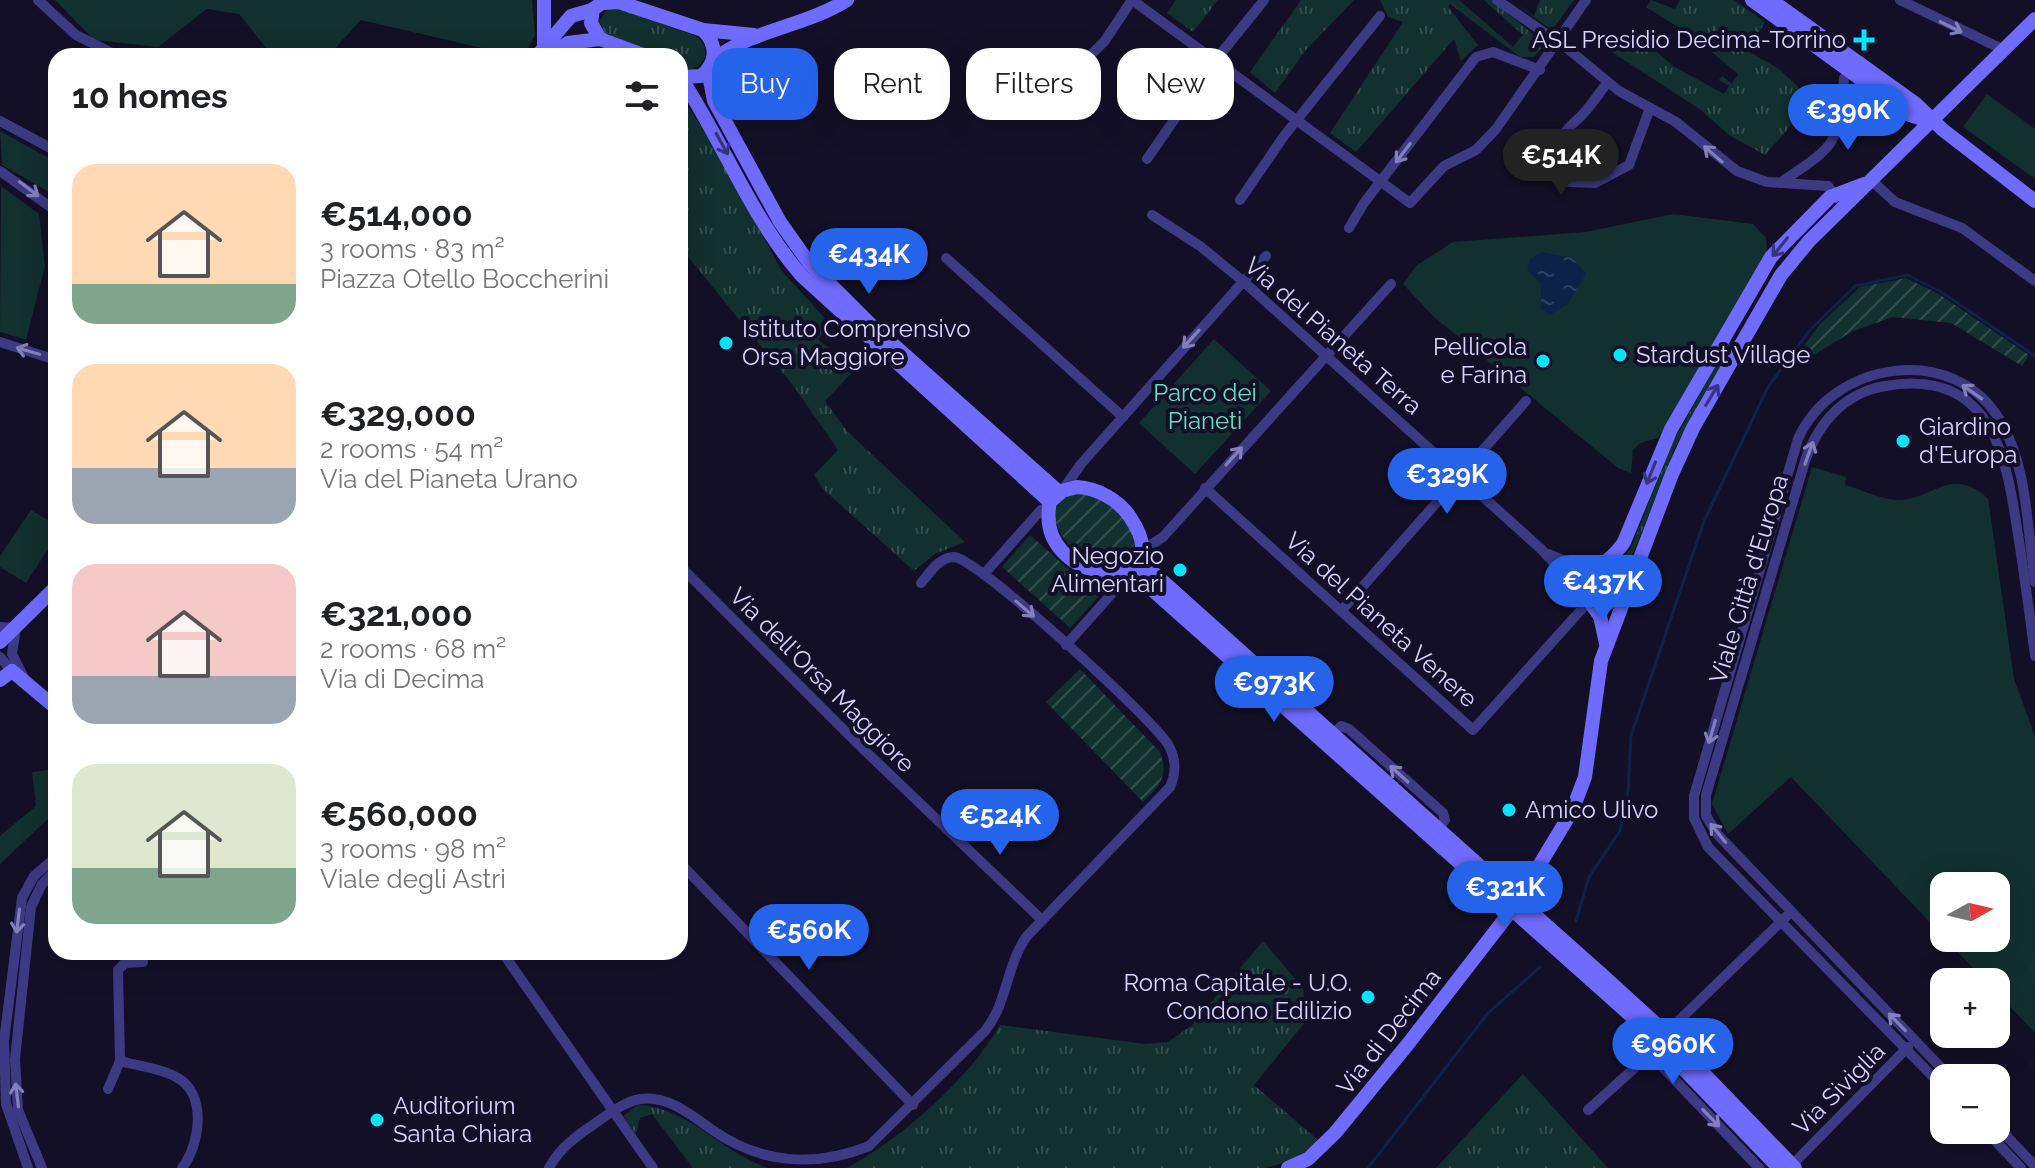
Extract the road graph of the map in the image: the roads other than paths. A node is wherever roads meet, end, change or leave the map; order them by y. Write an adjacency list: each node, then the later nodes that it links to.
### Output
1 (38, 0): 19 (street)
2 (544, 0): 20 (street)
3 (847, 0): 16 (street)
4 (1132, 0): 24 (street); 25 (street)
5 (1264, 0): 26 (street)
6 (1497, 0): 18 (street)
7 (1586, 0): 18 (street)
8 (1752, 0): 39 (street)
9 (1771, 0): 39 (street)
10 (1900, 0): 27 (street, one-way to 27)
11 (621, 1): 12 (street); 15 (street)
12 (590, 6): 17 (street); 21 (street)
13 (1380, 16): 38 (street)
14 (2035, 19): 27 (street, Via di Decima)
15 (703, 30): 16 (street); 28 (street)
16 (754, 35): 28 (street)
17 (600, 39): 22 (street); 23 (street)
18 (1559, 42): 29 (street); 33 (street)
19 (102, 48)
20 (542, 48)
21 (545, 48)
22 (554, 48)
23 (624, 48)
24 (1098, 48)
25 (1197, 48)
26 (1225, 48)
27 (2004, 50): 39 (street, Via di Decima)
28 (710, 65): 32 (street); 67 (street)
29 (1540, 70): 44 (street); 44 (street, one-way to 44)
30 (1234, 74): 38 (street)
31 (1844, 78): 45 (street)
32 (688, 79)
33 (1608, 82): 35 (street); 35 (street)
34 (688, 90): 67 (street, one-way to 67)
35 (1650, 108): 45 (street, one-way to 35)
36 (1174, 120): 41 (street)
37 (0, 121): 40 (street)
38 (1300, 121): 44 (street); 47 (street)
39 (1932, 122): 43 (street, Via di Decima); 48 (street)
40 (48, 147)
41 (1147, 159)
42 (0, 171): 49 (street, one-way to 49)
43 (1871, 180): 46 (street, Via di Decima); 50 (street, Via di Decima); 55 (street)
44 (1380, 183): 52 (street)
45 (1780, 183): 46 (street)
46 (1836, 194): 50 (street); 58 (street, Via di Decima, one-way to 58)
47 (1240, 200)
48 (2035, 201)
49 (48, 203)
50 (1836, 214): 59 (street, Via di Decima)
51 (1152, 215): 56 (street, Via del Pianeta Terra)
52 (1349, 228)
53 (1266, 256): 56 (street)
54 (946, 258): 64 (street)
55 (2035, 281)
56 (1244, 282): 61 (street, Via del Pianeta Terra); 64 (street, one-way to 64)
57 (1391, 284): 61 (street)
58 (1729, 331): 59 (street); 72 (street, Via di Decima, one-way to 72)
59 (1743, 341): 77 (street, Via di Decima, one-way to 59)
60 (0, 342): 62 (street, one-way to 60)
61 (1326, 355): 65 (street, Via del Pianeta Terra); 66 (street, one-way to 61)
62 (48, 357)
63 (1526, 401): 65 (street)
64 (1123, 417): 67 (street)
65 (1460, 475): 70 (street, Via del Pianeta Terra); 82 (street)
66 (1205, 488): 71 (street); 82 (street, Via del Pianeta Venere)
67 (1055, 498): 71 (street); 71 (street); 73 (street)
68 (2020, 510): 69 (street); 75 (street, Viale Città d'Europa); 88 (street, Viale Città d'Europa); 97 (street, Viale Città d'Europa, one-way to 68); 99 (street, Viale Città d'Europa, one-way to 99)
69 (2035, 516)
70 (1541, 549): 72 (street); 79 (street, Via del Pianeta Terra)
71 (1134, 563): 87 (street); 93 (street); 93 (street, one-way to 71)
72 (1598, 566): 79 (street, Via di Decima)
73 (985, 573): 76 (street); 87 (street, one-way to 87)
74 (688, 574): 98 (street, Via dell'Orsa Maggiore)
75 (2035, 582)
76 (921, 583)
77 (1625, 594): 79 (street); 86 (street, Via di Decima)
78 (48, 596): 81 (street)
79 (1587, 598): 82 (street, Via del Pianeta Venere); 86 (street)
80 (48, 604): 81 (street)
81 (40, 605): 84 (street)
82 (1342, 610)
83 (0, 627): 84 (street)
84 (16, 628): 85 (street); 91 (street)
85 (0, 642)
86 (1606, 644): 124 (street, Via di Decima)
87 (1066, 645): 98 (street)
88 (2035, 656)
89 (0, 657): 90 (street)
90 (6, 676): 91 (street)
91 (27, 683): 92 (street)
92 (48, 701)
93 (1449, 846): 103 (street, bridge)
94 (48, 864): 102 (street, one-way to 102)
95 (688, 871): 111 (street)
96 (48, 878): 102 (street)
97 (1791, 912): 99 (street); 104 (street, Viale Città d'Europa, one-way to 97)
98 (1042, 920): 111 (street)
99 (1781, 922): 103 (street); 105 (street, Viale Città d'Europa)
100 (508, 960): 113 (street)
101 (143, 962): 107 (street)
102 (16, 994): 116 (street, one-way to 102); 117 (street)
103 (1659, 1035): 106 (street); 119 (street)
104 (1915, 1041): 105 (street, Via Siviglia); 108 (street, Viale Città d'Europa)
105 (1906, 1049): 109 (street, Viale Città d'Europa); 119 (street, Via Siviglia)
106 (1650, 1054): 112 (street); 125 (street, one-way to 125)
107 (120, 1061): 110 (street); 121 (street)
108 (1937, 1064)
109 (1930, 1074)
110 (108, 1089)
111 (913, 1105): 113 (street)
112 (1588, 1110)
113 (613, 1111): 122 (street); 123 (street)
114 (2010, 1140): 118 (street)
115 (1998, 1144): 126 (street)
116 (33, 1147): 117 (street); 120 (street)
117 (24, 1165)
118 (2035, 1166)
119 (1788, 1167)
120 (42, 1168)
121 (182, 1168)
122 (549, 1168)
123 (653, 1168)
124 (1288, 1168)
125 (1759, 1168)
126 (2021, 1168)

